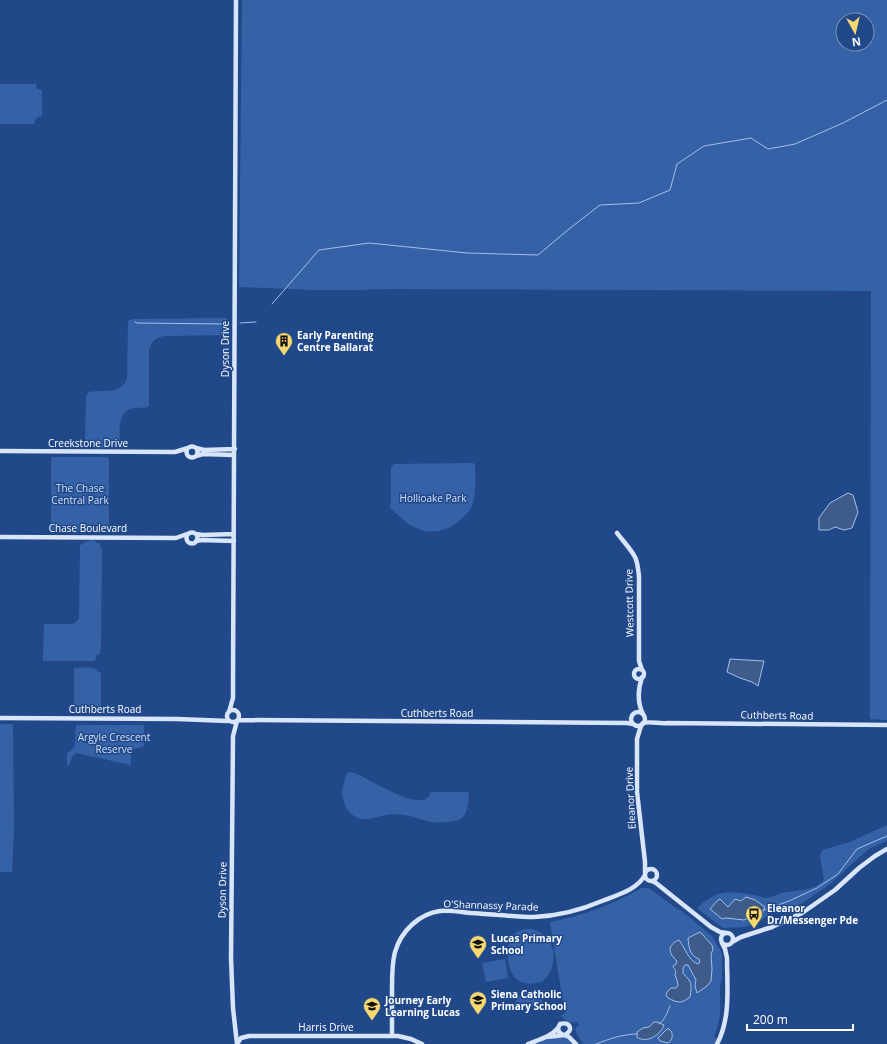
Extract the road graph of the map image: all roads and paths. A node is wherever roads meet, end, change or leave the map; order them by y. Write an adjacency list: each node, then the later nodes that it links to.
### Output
1 (236, 0): 6 (street, Dyson Drive)
2 (188, 448): 3 (street); 5 (street, Creekstone Drive); 7 (street)
3 (196, 448): 6 (street); 8 (street)
4 (0, 451): 5 (street, Creekstone Drive)
5 (175, 452): 7 (street, Creekstone Drive)
6 (234, 452): 8 (street); 12 (street, Dyson Drive)
7 (187, 455): 8 (street)
8 (196, 456)
9 (617, 533): 18 (street, Westcott Drive)
10 (188, 534): 11 (street); 14 (street, Chase Boulevard); 15 (street)
11 (196, 534): 12 (street); 16 (street)
12 (234, 534): 17 (street, Dyson Drive)
13 (0, 537): 14 (street, Chase Boulevard)
14 (176, 538): 15 (street, Chase Boulevard)
15 (187, 541): 16 (street)
16 (196, 541): 17 (street)
17 (234, 541): 24 (street, Dyson Drive)
18 (639, 655): 19 (street, Westcott Drive); 20 (street, Westcott Drive)
19 (642, 670): 20 (street); 21 (street)
20 (634, 671): 22 (street)
21 (642, 677): 22 (street); 23 (street)
22 (636, 678): 23 (street)
23 (639, 689): 25 (street)
24 (233, 698): 26 (street, Dyson Drive); 27 (street, Dyson Drive)
25 (638, 698): 28 (street); 29 (street)
26 (228, 712): 27 (street); 31 (street, Cuthberts Road); 32 (street)
27 (238, 712): 33 (street); 34 (street, Cuthberts Road)
28 (632, 714): 29 (street); 35 (street, Cuthberts Road); 37 (street)
29 (643, 715): 36 (street, Cuthberts Road); 38 (street)
30 (0, 718): 31 (street, Cuthberts Road)
31 (210, 720): 32 (street, Cuthberts Road)
32 (229, 721): 33 (street); 40 (street, Dyson Drive)
33 (237, 721): 34 (street, Cuthberts Road); 40 (street, Dyson Drive)
34 (260, 721): 35 (street, Cuthberts Road)
35 (613, 723): 37 (street, Cuthberts Road)
36 (668, 723): 38 (street, Cuthberts Road); 39 (street, Cuthberts Road)
37 (633, 724): 38 (street); 41 (street, Eleanor Drive)
38 (643, 724): 41 (street, Eleanor Drive)
39 (887, 725)
40 (233, 736): 58 (street, Dyson Drive)
41 (637, 739): 43 (street, Eleanor Drive)
42 (887, 849): 52 (street)
43 (644, 855): 44 (street, Eleanor Drive); 45 (street, Eleanor Drive)
44 (653, 869): 45 (street); 46 (street)
45 (645, 874): 47 (street); 48 (street, O'Shannassy Parade)
46 (658, 875): 47 (street); 49 (street)
47 (651, 881): 48 (street, O'Shannassy Parade); 49 (street)
48 (636, 885): 61 (street, O'Shannassy Parade)
49 (663, 889): 50 (street)
50 (711, 927): 51 (street); 53 (street)
51 (727, 934): 52 (street); 53 (street); 54 (street)
52 (745, 936): 54 (street)
53 (722, 942): 54 (street); 55 (street)
54 (732, 942): 55 (street)
55 (727, 958): 67 (street)
56 (558, 1028): 57 (street); 59 (street); 62 (street)
57 (570, 1031): 59 (street); 63 (street)
58 (236, 1035): 60 (street, Harris Drive); 64 (street, Dyson Drive)
59 (563, 1035): 62 (street); 63 (street)
60 (253, 1036): 61 (street, Harris Drive); 64 (street, Harris Drive)
61 (392, 1036): 65 (street, Harris Drive)
62 (546, 1037): 66 (street)
63 (576, 1043)
64 (237, 1044)
65 (422, 1044)
66 (528, 1044)
67 (718, 1044)

